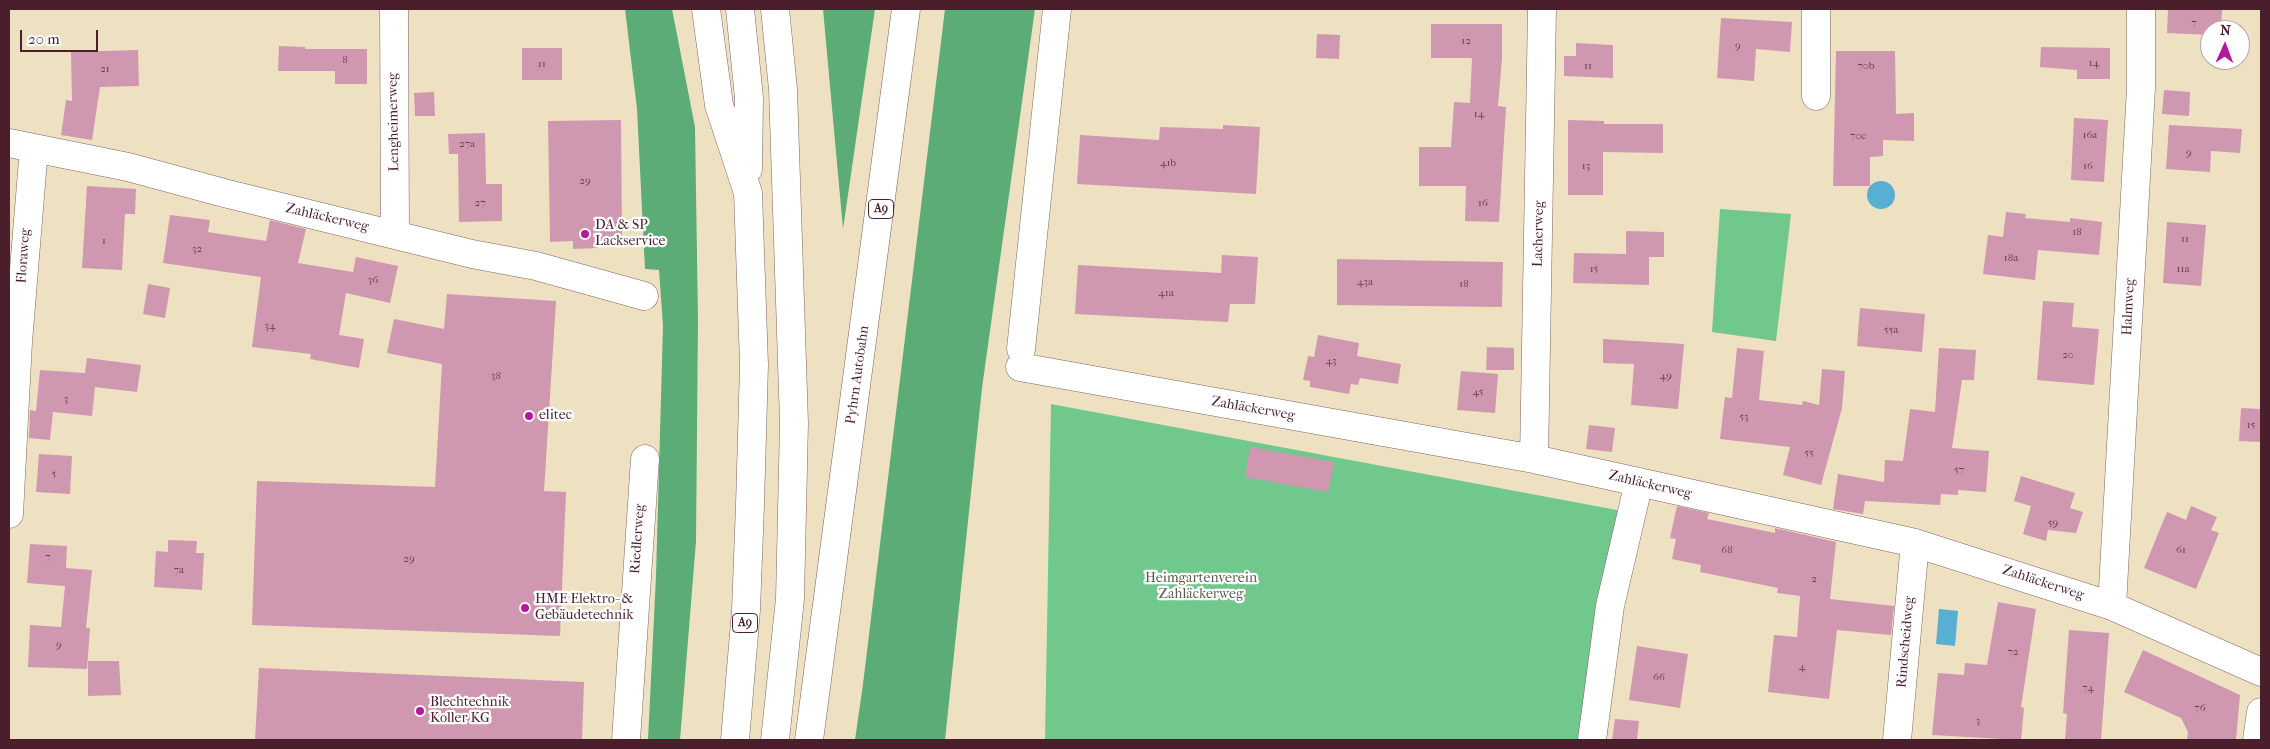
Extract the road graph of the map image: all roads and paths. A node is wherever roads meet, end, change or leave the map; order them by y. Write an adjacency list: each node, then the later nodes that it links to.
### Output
1 (394, 9): 13 (main road, Lengheimerweg)
2 (706, 9): 12 (main road, A9)
3 (740, 9): 12 (main road)
4 (776, 9): 25 (main road)
5 (906, 9): 26 (main road, Pyhrn Autobahn / A9)
6 (1057, 9): 16 (main road, Zahläckerweg)
7 (1542, 9): 16 (main road, Lacherweg)
8 (1816, 9): 10 (main road)
9 (2141, 9): 20 (main road, Halmweg)
10 (1816, 96)
11 (21, 145): 13 (main road, Zahläckerweg); 18 (main road, Floraweg)
12 (748, 192): 24 (main road, A9)
13 (395, 234): 14 (main road, Zahläckerweg)
14 (644, 296)
15 (645, 459): 23 (main road, Riedlerweg)
16 (1534, 459): 17 (main road, Zahläckerweg)
17 (1639, 482): 19 (main road, Zahläckerweg); 27 (main road)
18 (9, 514)
19 (1915, 543): 20 (main road, Zahläckerweg); 28 (main road, Rindscheidweg)
20 (2112, 606): 21 (main road, Zahläckerweg)
21 (2261, 672)
22 (2261, 712): 29 (main road)
23 (626, 740)
24 (734, 740)
25 (775, 740)
26 (809, 740)
27 (1592, 740)
28 (1897, 740)
29 (2257, 740)

